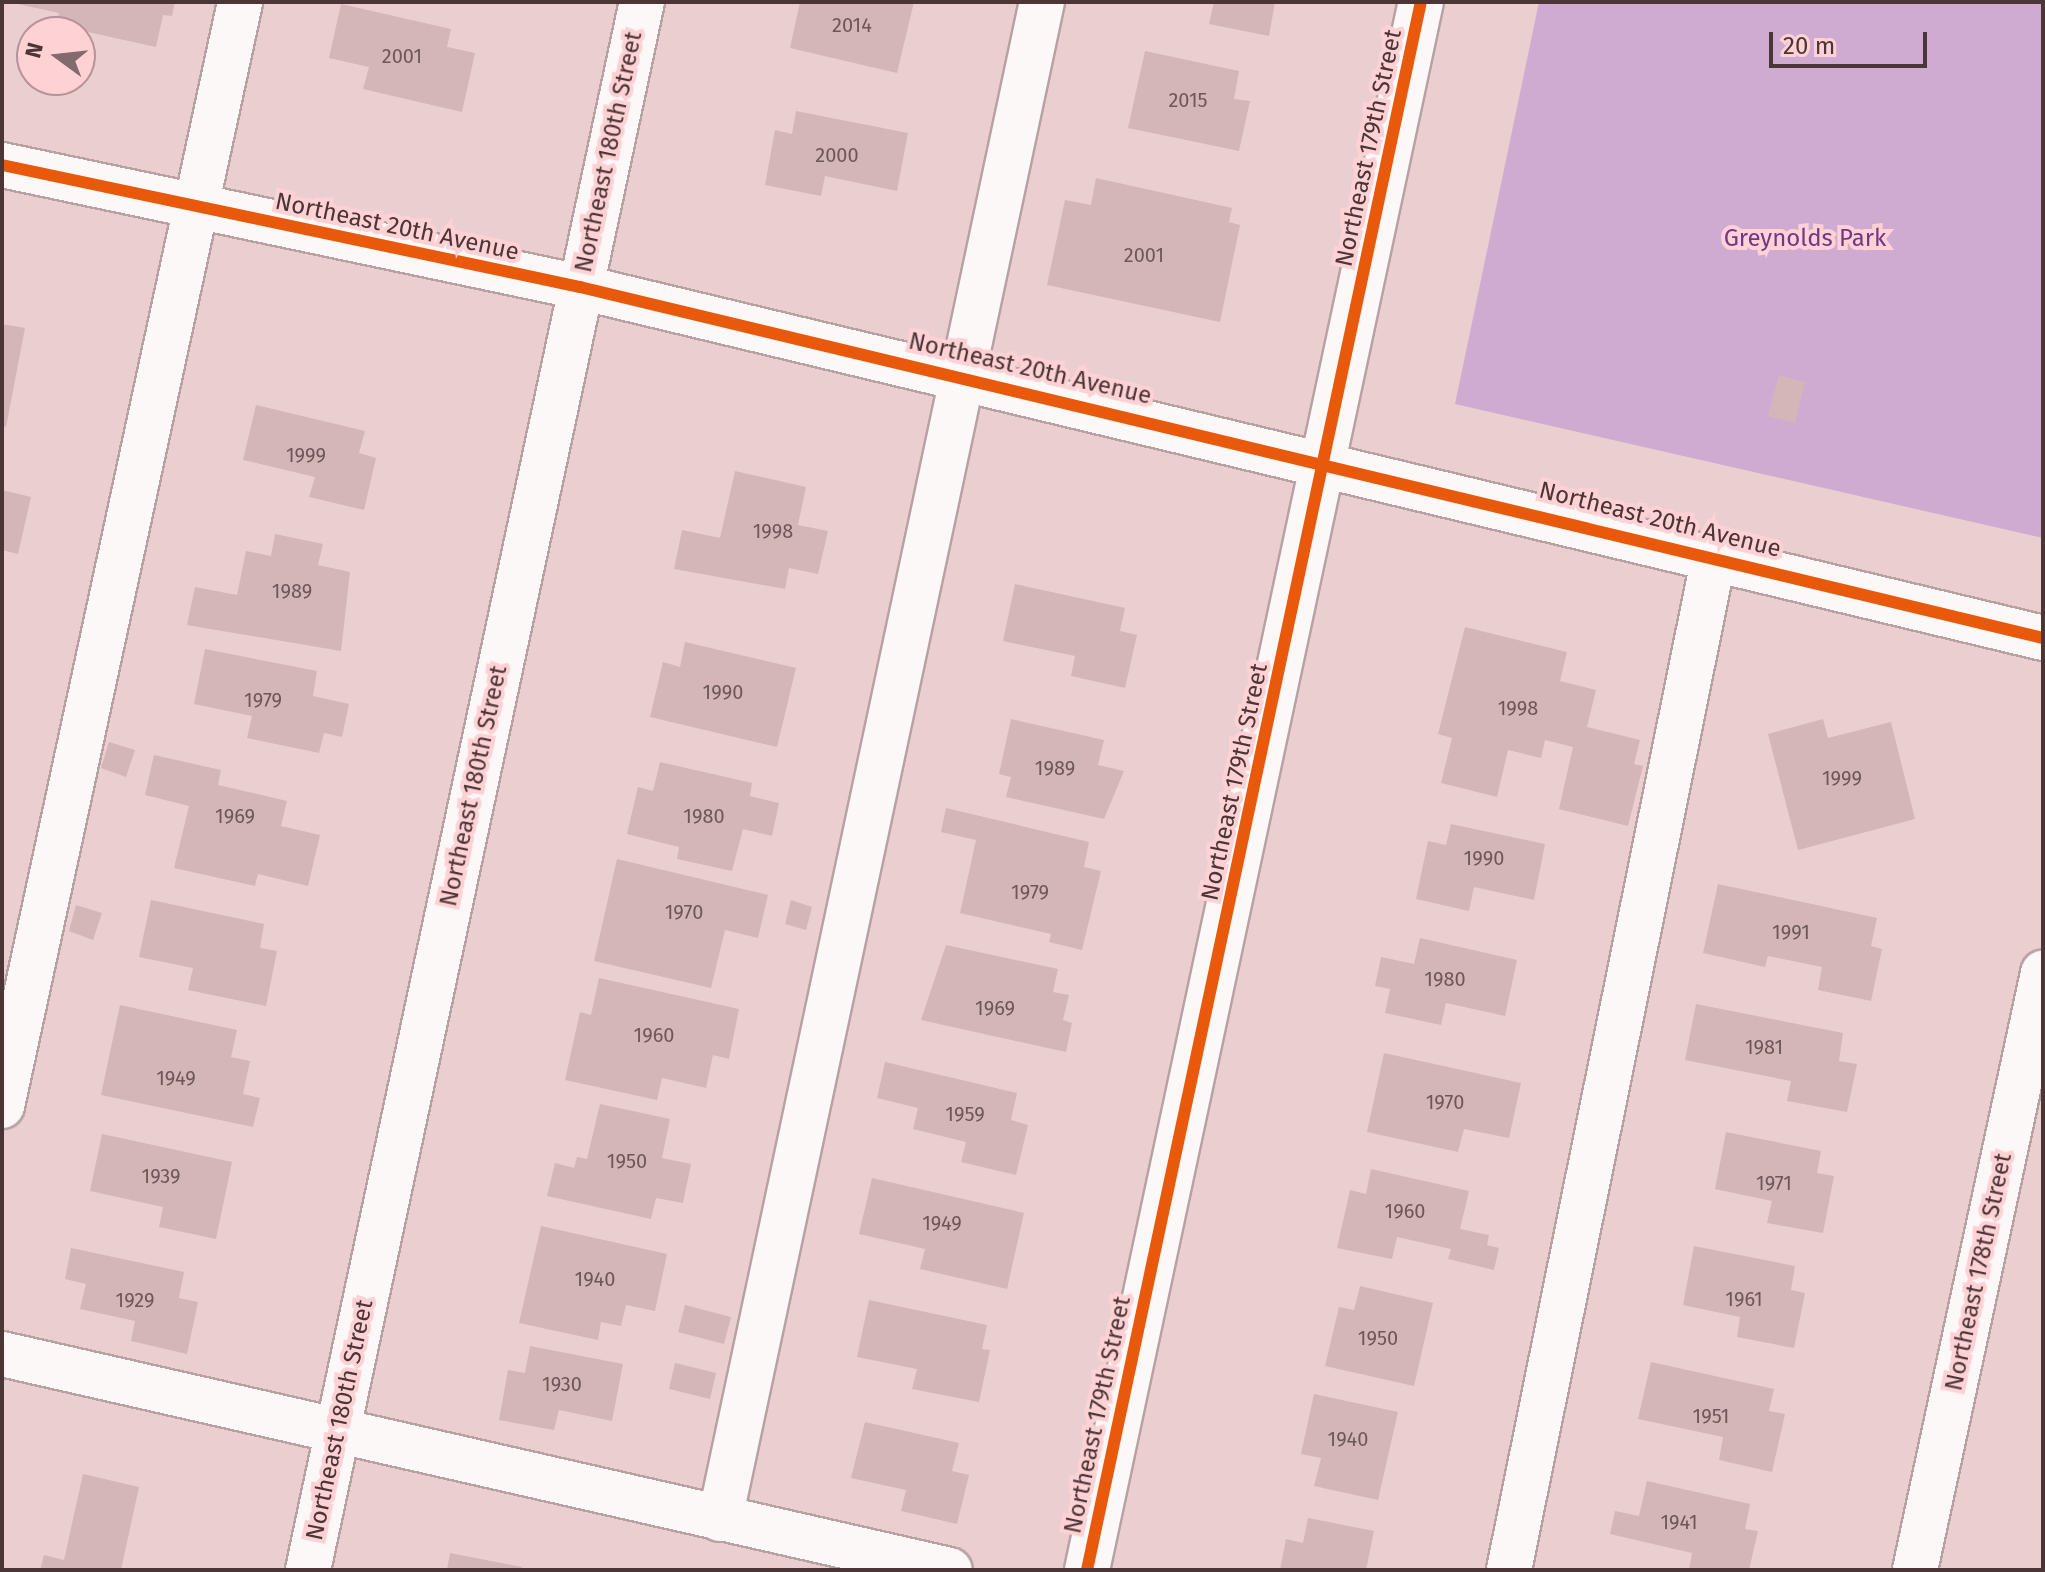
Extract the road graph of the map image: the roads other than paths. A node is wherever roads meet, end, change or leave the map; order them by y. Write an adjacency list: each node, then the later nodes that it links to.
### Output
1 (240, 2): 6 (street)
2 (642, 2): 7 (street, Northeast 180th Street)
3 (1042, 2): 8 (street)
4 (1421, 2): 9 (street, Northeast 179th Street)
5 (2, 165): 6 (street, Northeast 20th Avenue)
6 (195, 206): 7 (street, Northeast 20th Avenue); 13 (street)
7 (580, 287): 8 (street, Northeast 20th Avenue); 15 (street, Northeast 180th Street)
8 (963, 376): 9 (street, Northeast 20th Avenue); 16 (street)
9 (1327, 461): 10 (street, Northeast 20th Avenue); 19 (street, Northeast 179th Street)
10 (1714, 556): 11 (street, Northeast 20th Avenue); 20 (street)
11 (2043, 638)
12 (2043, 973): 21 (street, Northeast 178th Street)
13 (2, 1106)
14 (2, 1354): 15 (street)
15 (337, 1430): 16 (street); 17 (street, Northeast 180th Street)
16 (720, 1519): 18 (street)
17 (308, 1570)
18 (950, 1570)
19 (1087, 1570)
20 (1509, 1570)
21 (1915, 1570)

